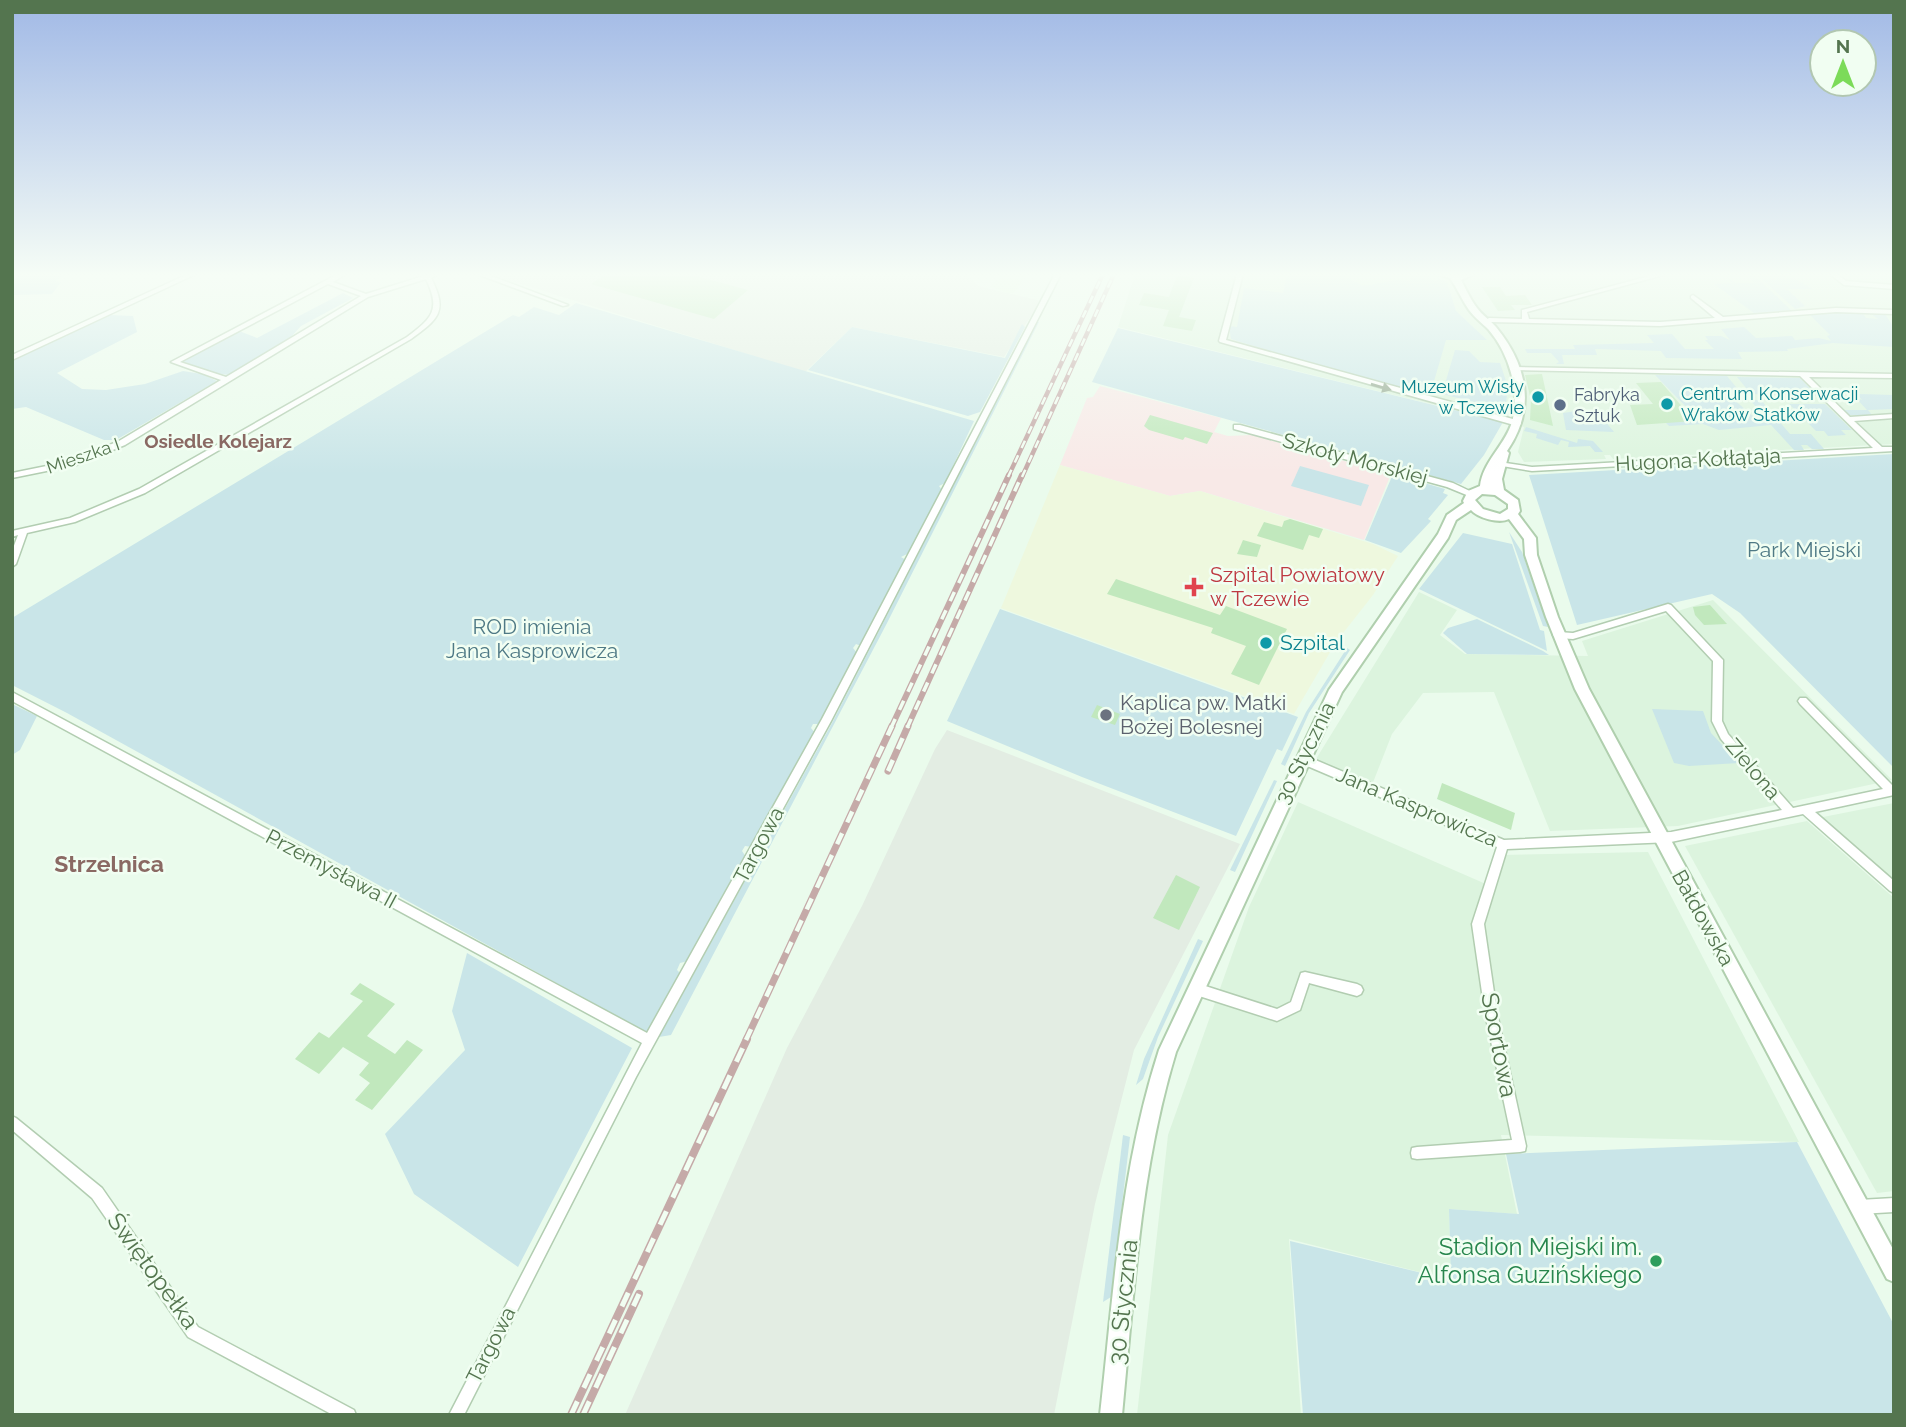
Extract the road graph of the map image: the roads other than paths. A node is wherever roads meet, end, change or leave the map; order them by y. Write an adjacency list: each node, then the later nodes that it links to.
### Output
1 (49, 341): 8 (street)
2 (215, 341): 12 (street)
3 (292, 341): 12 (street, Mieszka I)
4 (404, 341): 25 (street)
5 (1024, 341): 40 (street, Targowa)
6 (1222, 341): 15 (street, one-way to 15)
7 (1499, 341): 9 (street)
8 (12, 358)
9 (1514, 369): 10 (street); 15 (street)
10 (1802, 374): 11 (street); 14 (street)
11 (1894, 376)
12 (227, 380): 20 (street, Mieszka I)
13 (1892, 418): 14 (street)
14 (1847, 419): 17 (street)
15 (1517, 423): 19 (street)
16 (1237, 427): 23 (street, Szkoły Morskiej)
17 (1880, 450): 18 (street, Hugona Kołłątaja); 19 (street, Hugona Kołłątaja)
18 (1894, 450)
19 (1503, 458): 21 (street); 22 (street)
20 (12, 476)
21 (1485, 490): 22 (street); 23 (street, 30 Stycznia)
22 (1498, 492): 24 (street, Bałdowska)
23 (1474, 504): 24 (street); 31 (street, 30 Stycznia)
24 (1507, 516): 28 (street, Bałdowska)
25 (23, 533): 26 (street); 27 (street)
26 (12, 534)
27 (12, 564)
28 (1558, 635): 34 (street, Zielona); 35 (street, Bałdowska)
29 (12, 696): 40 (street, Przemysława II)
30 (1803, 701): 32 (street)
31 (1302, 759): 36 (street, Jana Kasprowicza); 38 (street, 30 Stycznia)
32 (1892, 791): 33 (street, Jana Kasprowicza)
33 (1806, 810): 34 (street, Jana Kasprowicza); 37 (street)
34 (1791, 813): 35 (street, Jana Kasprowicza)
35 (1660, 838): 36 (street, Jana Kasprowicza); 44 (street, Bałdowska)
36 (1503, 845): 42 (street, Sportowa)
37 (1894, 888)
38 (1196, 989): 39 (street); 48 (street, 30 Stycznia)
39 (1357, 990)
40 (650, 1041): 47 (street, Targowa)
41 (12, 1122): 46 (street, Świętopełka)
42 (1417, 1153)
43 (1894, 1205): 44 (street)
44 (1858, 1207): 45 (street, Bałdowska)
45 (1894, 1272)
46 (349, 1415)
47 (456, 1415)
48 (1111, 1415)

